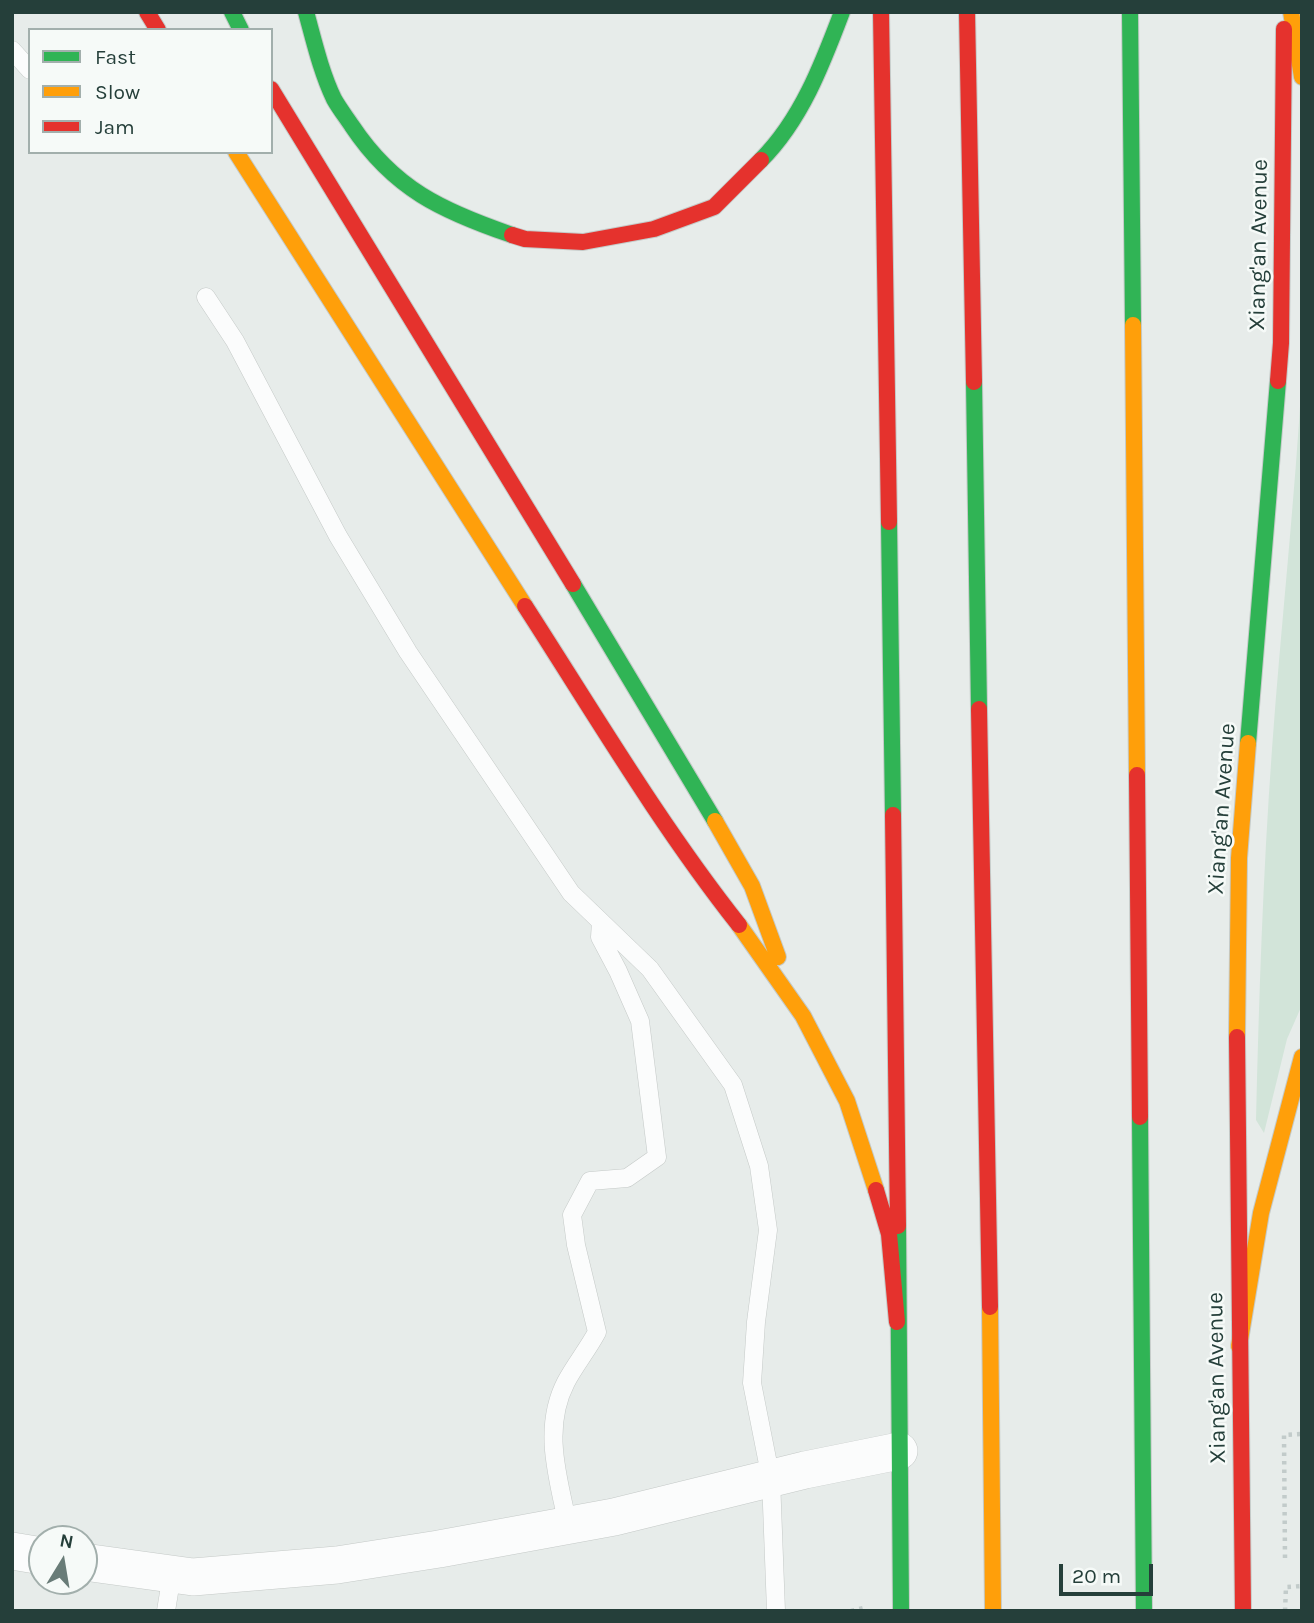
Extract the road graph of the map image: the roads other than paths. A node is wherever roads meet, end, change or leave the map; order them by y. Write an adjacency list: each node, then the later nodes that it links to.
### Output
1 (147, 12): 10 (main road)
2 (232, 12): 11 (main road)
3 (306, 12): 4 (main road)
4 (842, 12)
5 (881, 12): 21 (main road)
6 (967, 12): 31 (main road)
7 (1130, 12): 32 (main road)
8 (1284, 12): 22 (main road, Xiang'an Avenue)
9 (1291, 12): 14 (main road)
10 (157, 28)
11 (239, 28)
12 (12, 50): 13 (lane)
13 (28, 68)
14 (1302, 77)
15 (273, 92): 19 (main road)
16 (237, 154): 19 (main road)
17 (206, 297): 18 (lane)
18 (601, 922): 24 (lane); 25 (lane)
19 (818, 1045): 21 (main road)
20 (1302, 1057): 22 (main road)
21 (897, 1322): 23 (main road)
22 (1239, 1346): 33 (main road, Xiang'an Avenue)
23 (899, 1451): 24 (street); 30 (main road)
24 (771, 1479): 25 (street); 29 (lane)
25 (568, 1525): 27 (street)
26 (98, 1564): 27 (street)
27 (172, 1574): 28 (lane)
28 (166, 1611)
29 (776, 1611)
30 (901, 1611)
31 (993, 1611)
32 (1144, 1611)
33 (1243, 1611)

